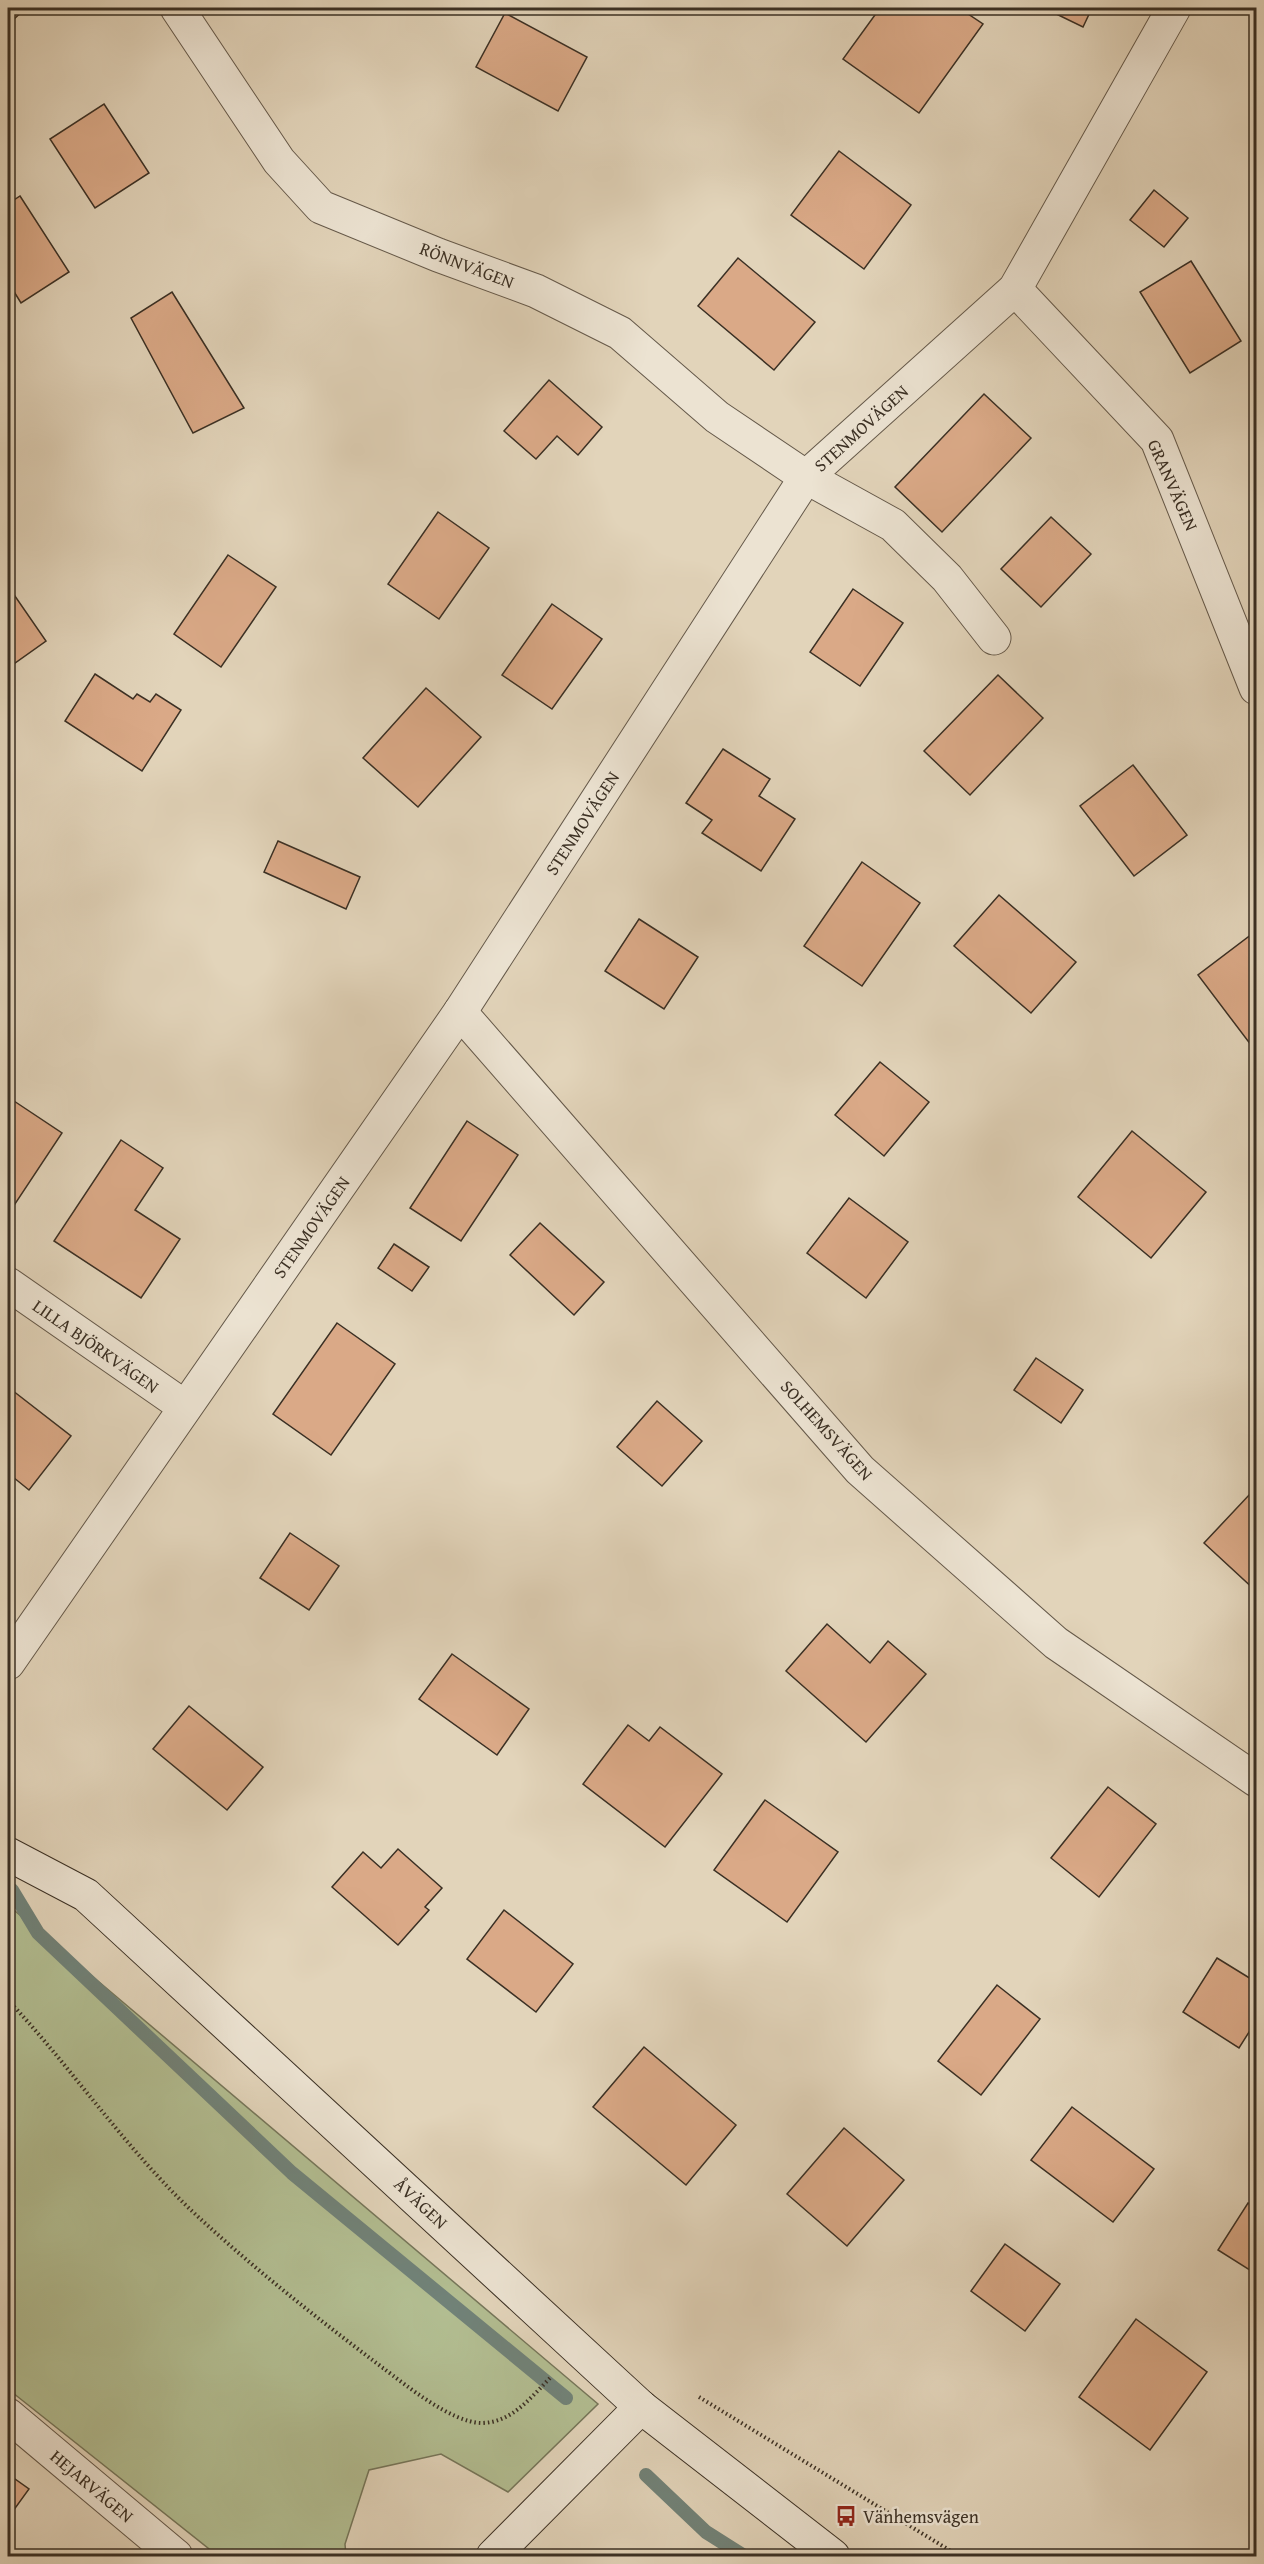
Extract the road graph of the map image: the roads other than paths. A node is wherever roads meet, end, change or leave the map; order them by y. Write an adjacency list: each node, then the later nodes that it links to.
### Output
1 (177, 8): 4 (street, RÖNNVÄGEN)
2 (1174, 8): 3 (street, STENMOVÄGEN)
3 (1016, 289): 4 (street, STENMOVÄGEN); 6 (street, GRANVÄGEN)
4 (806, 477): 5 (street, RÖNNVÄGEN); 7 (street, STENMOVÄGEN)
5 (994, 638)
6 (1257, 688)
7 (460, 1012): 9 (street, STENMOVÄGEN); 11 (street, SOLHEMSVÄGEN)
8 (8, 1284): 9 (street, LILLA BJÖRKVÄGEN)
9 (185, 1407): 10 (street, STENMOVÄGEN)
10 (8, 1663)
11 (1257, 1780)
12 (8, 1854): 13 (street, ÅVÄGEN)
13 (641, 2407): 16 (street); 17 (street, ÅVÄGEN)
14 (8, 2415): 15 (street, HEJARVÄGEN)
15 (176, 2556)
16 (493, 2556)
17 (833, 2556)

